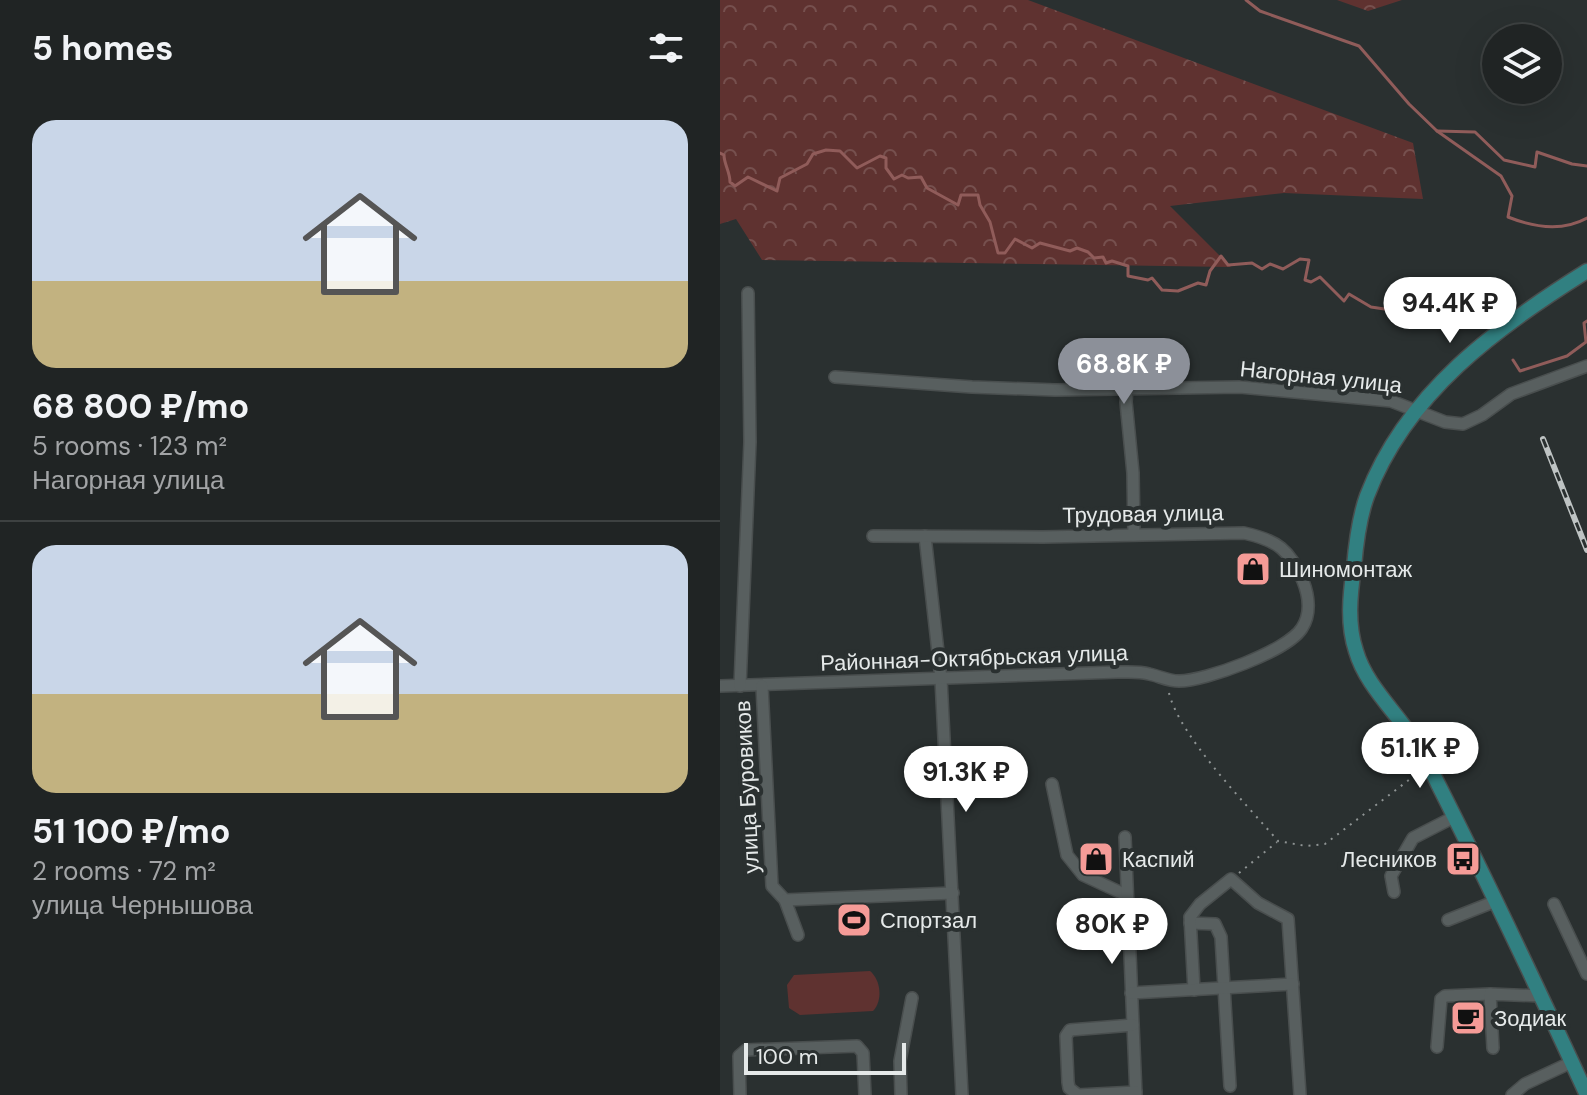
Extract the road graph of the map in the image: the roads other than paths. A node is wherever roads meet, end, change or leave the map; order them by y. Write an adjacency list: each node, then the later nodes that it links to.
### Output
1 (1587, 271): 6 (main road)
2 (748, 293): 13 (street, улица Буровиков)
3 (1587, 366): 6 (street, Нагорная улица)
4 (835, 377): 5 (street, Нагорная улица)
5 (1127, 388): 6 (street, Нагорная улица); 7 (street)
6 (1418, 410): 16 (main road)
7 (1134, 535): 9 (street, Трудовая улица); 10 (street, Трудовая улица)
8 (873, 536): 9 (street, Трудовая улица)
9 (925, 536): 11 (street)
10 (1271, 650): 11 (street, Районная-Октябрьская улица)
11 (941, 679): 14 (street, Районная-Октябрьская улица); 19 (street)
12 (720, 686): 13 (street, Районная-Октябрьская улица)
13 (740, 686): 14 (street, Районная-Октябрьская улица)
14 (762, 686): 21 (street, улица Буровиков)
15 (1052, 784): 20 (street)
16 (1454, 817): 18 (street); 22 (main road)
17 (1125, 837): 20 (street)
18 (1394, 892)
19 (953, 893): 21 (street); 44 (street)
20 (1126, 895): 31 (street)
21 (785, 900): 26 (street)
22 (1496, 901): 24 (street); 33 (main road)
23 (1554, 904): 27 (street)
24 (1448, 920)
25 (1190, 923): 28 (street); 29 (street); 30 (street)
26 (798, 935)
27 (1587, 974)
28 (1293, 984): 29 (street); 45 (street)
29 (1225, 987): 30 (street); 39 (street)
30 (1194, 990): 31 (street)
31 (1131, 993): 35 (street)
32 (1490, 994): 33 (street); 36 (street); 37 (street)
33 (1542, 996): 38 (main road)
34 (912, 998): 43 (street)
35 (1133, 1025): 40 (street); 40 (street)
36 (1437, 1047)
37 (1493, 1048)
38 (1572, 1062): 46 (street); 47 (main road)
39 (1230, 1086)
40 (1136, 1094)
41 (740, 1095): 42 (street)
42 (865, 1095)
43 (901, 1095)
44 (962, 1095)
45 (1300, 1095)
46 (1512, 1095)
47 (1587, 1095)

